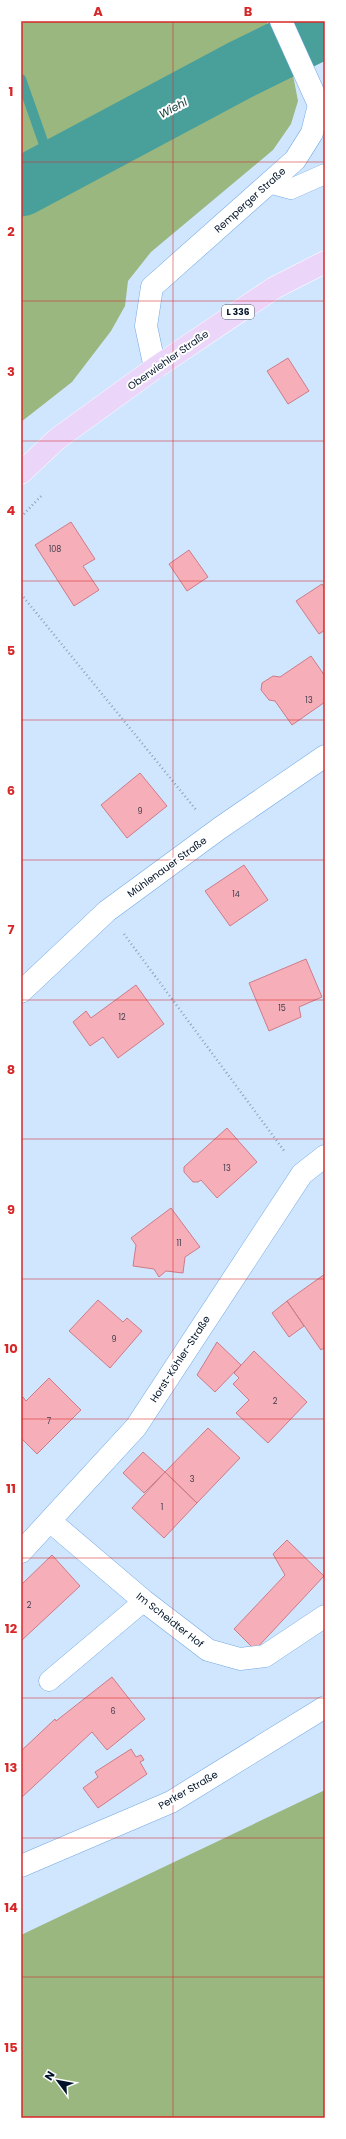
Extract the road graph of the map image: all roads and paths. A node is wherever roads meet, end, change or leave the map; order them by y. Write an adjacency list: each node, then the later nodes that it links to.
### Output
1 (281, 21): 2 (street, Remperger Straße)
2 (322, 102): 4 (street, Remperger Straße)
3 (325, 174): 4 (lane)
4 (269, 183): 6 (street, Remperger Straße)
5 (325, 262): 6 (main road, Oberwiehler Straße / L 336)
6 (155, 368): 7 (main road, Oberwiehler Straße / L 336)
7 (21, 472)
8 (21, 594): 10 (path)
9 (325, 756): 10 (street, Mühlenauer Straße)
10 (214, 832): 11 (street, Mühlenauer Straße)
11 (107, 911): 12 (street, Mühlenauer Straße); 14 (path)
12 (21, 992)
13 (325, 1156): 14 (street, Horst-Köhler-Straße)
14 (302, 1174): 15 (street, Horst-Köhler-Straße)
15 (50, 1521): 16 (street, Horst-Köhler-Straße); 17 (street, Im Scheidter Hof)
16 (21, 1552)
17 (144, 1601): 18 (street, Im Scheidter Hof); 19 (lane)
18 (325, 1616)
19 (49, 1681)
20 (325, 1707): 21 (street, Perker Straße)
21 (21, 1866)

